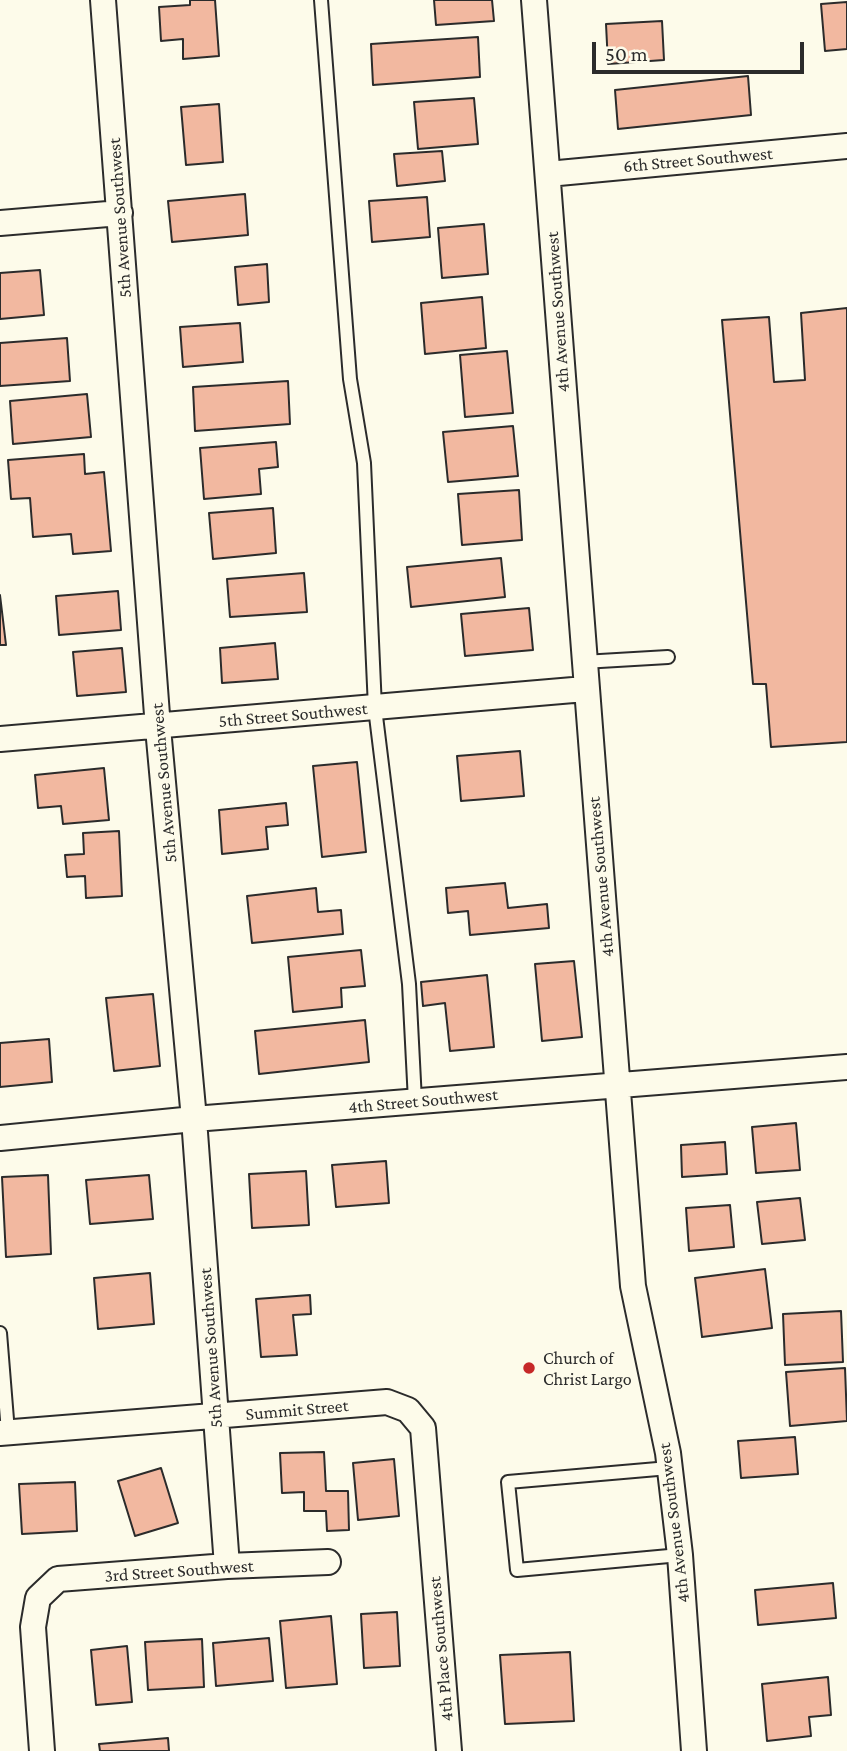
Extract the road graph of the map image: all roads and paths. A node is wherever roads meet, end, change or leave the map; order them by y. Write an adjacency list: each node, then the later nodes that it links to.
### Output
1 (103, 0): 6 (street, 5th Avenue Southwest)
2 (321, 0): 11 (lane)
3 (534, 0): 5 (street, 4th Avenue Southwest)
4 (847, 146): 5 (street, 6th Street Southwest)
5 (548, 174): 9 (street, 4th Avenue Southwest)
6 (120, 213): 7 (street); 12 (street, 5th Avenue Southwest)
7 (0, 223)
8 (668, 657): 9 (lane)
9 (583, 662): 10 (street, 4th Avenue Southwest)
10 (585, 689): 11 (street, 5th Street Southwest); 15 (street, 4th Avenue Southwest)
11 (375, 708): 12 (street, 5th Street Southwest); 16 (lane)
12 (158, 727): 13 (street, 5th Street Southwest); 17 (street, 5th Avenue Southwest)
13 (0, 739)
14 (847, 1067): 15 (street, 4th Street Southwest)
15 (619, 1085): 16 (street, 4th Street Southwest); 22 (street, 4th Avenue Southwest)
16 (415, 1101): 17 (street, 4th Street Southwest)
17 (194, 1119): 18 (street, 4th Street Southwest); 20 (street, 5th Avenue Southwest)
18 (0, 1138)
19 (0, 1333): 21 (lane)
20 (216, 1417): 21 (street, Summit Street); 23 (street, Summit Street); 26 (street, 5th Avenue Southwest)
21 (4, 1433)
22 (669, 1468): 24 (street, 4th Avenue Southwest); 24 (lane)
23 (432, 1547): 28 (street, 4th Place Southwest)
24 (680, 1555): 29 (street, 4th Avenue Southwest)
25 (328, 1562): 26 (street, 3rd Street Southwest)
26 (227, 1566): 27 (street, 3rd Street Southwest)
27 (42, 1751)
28 (449, 1751)
29 (694, 1751)

